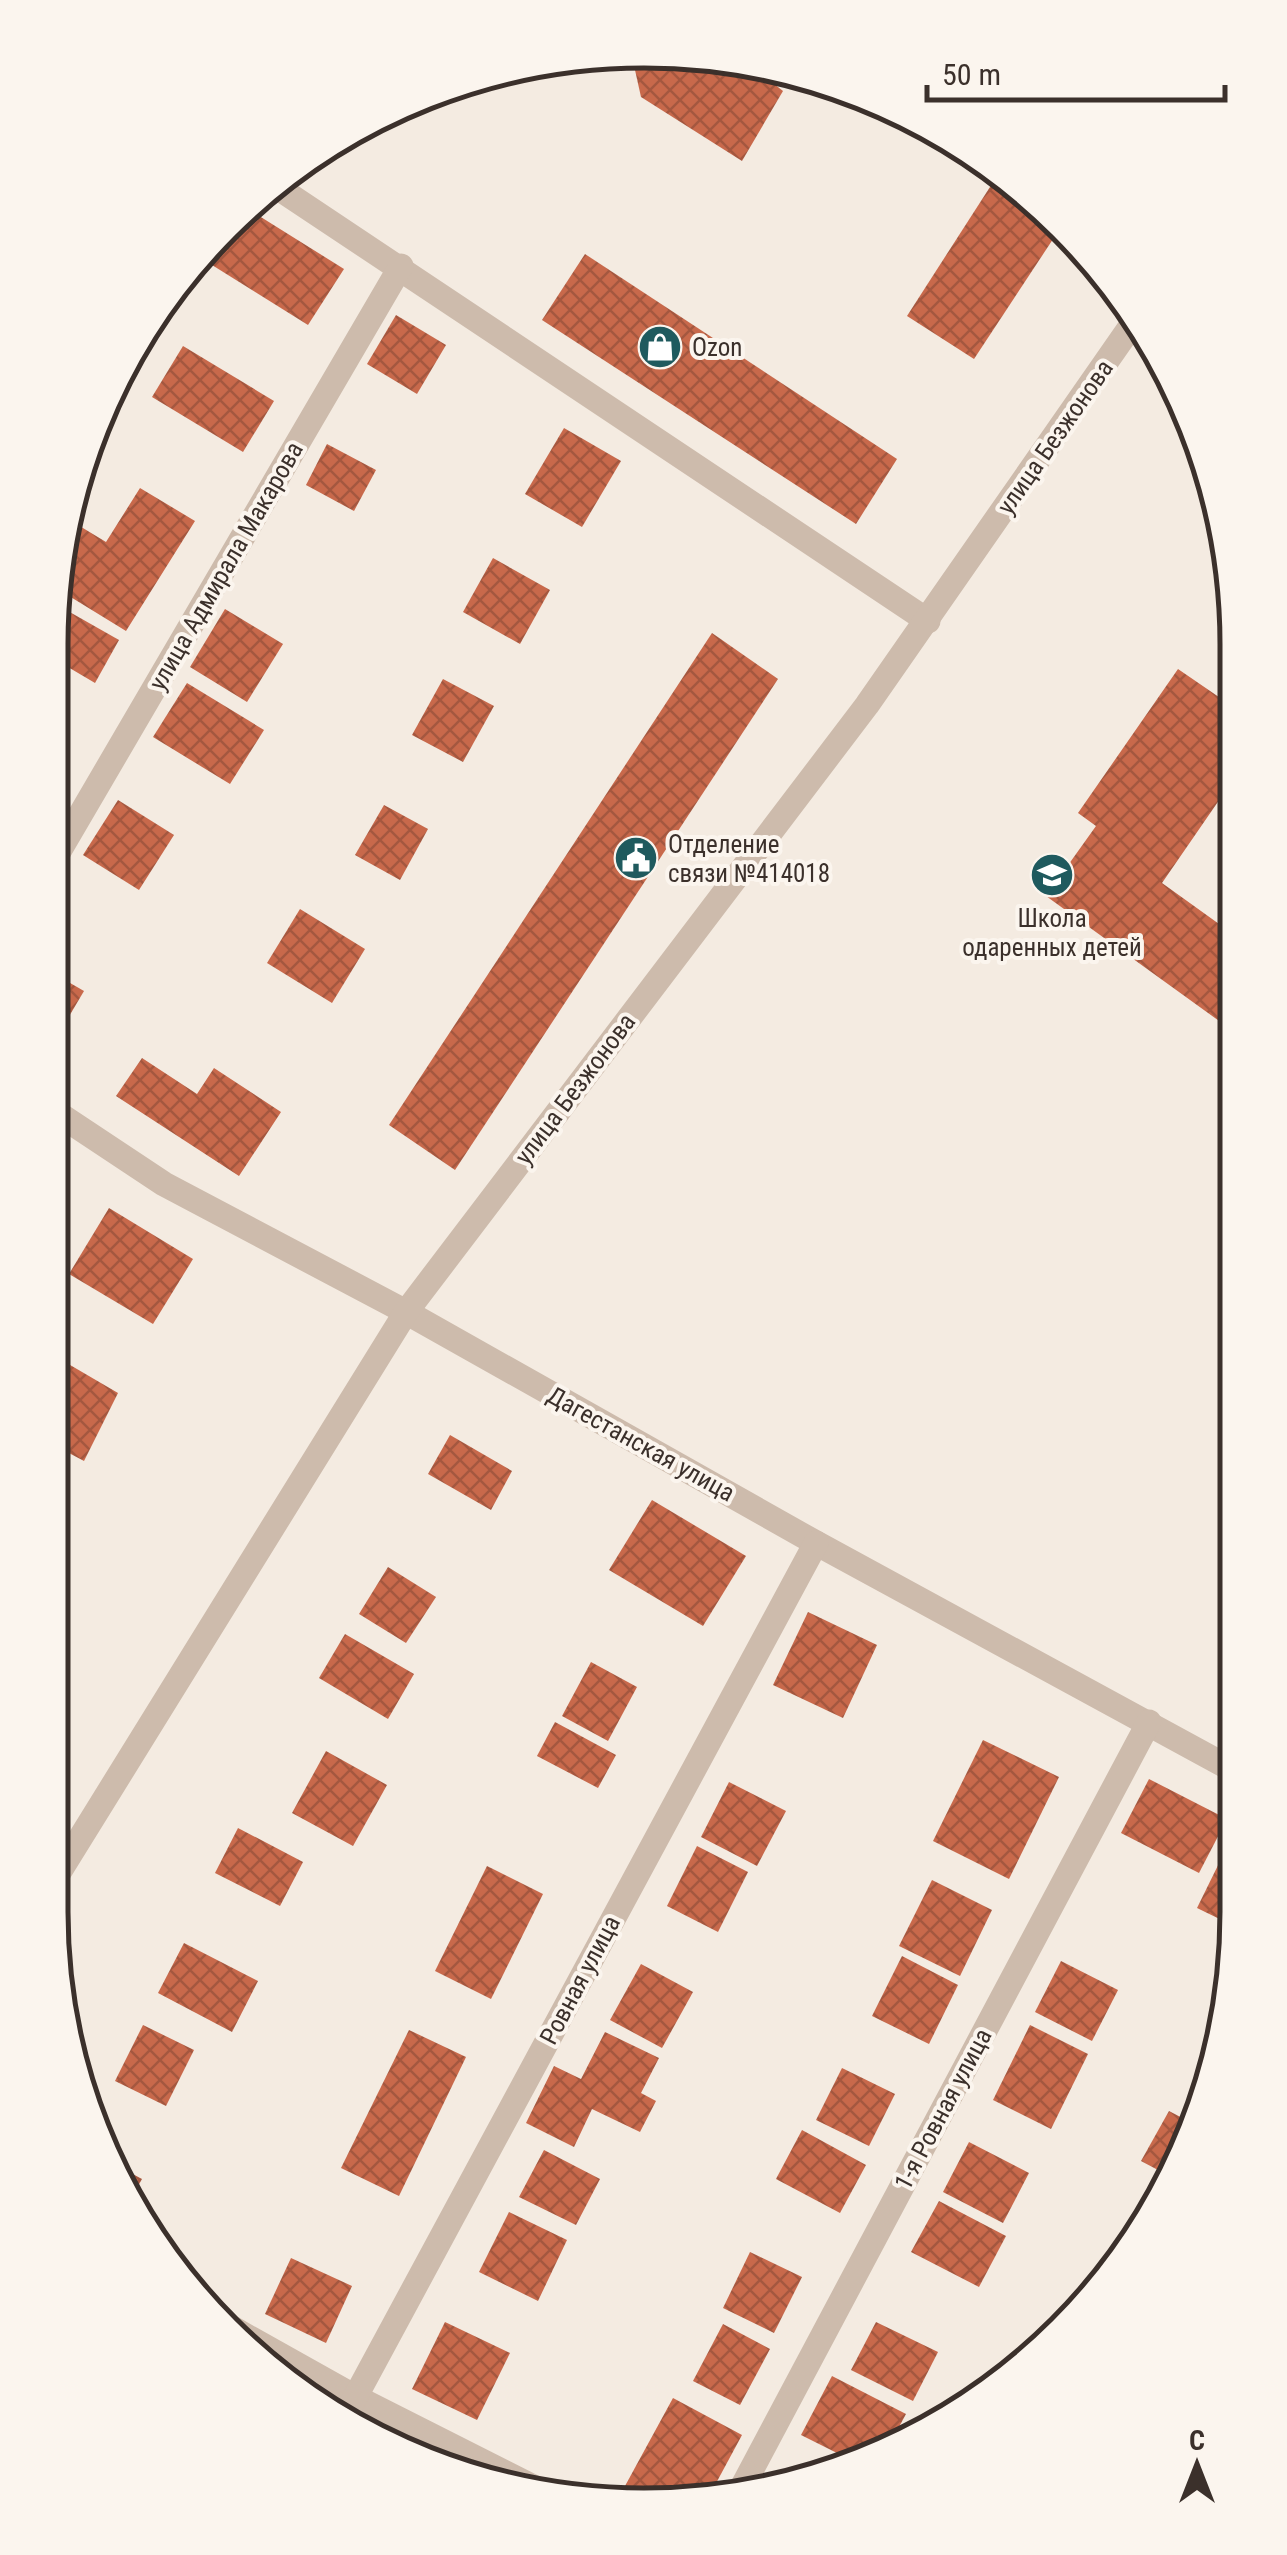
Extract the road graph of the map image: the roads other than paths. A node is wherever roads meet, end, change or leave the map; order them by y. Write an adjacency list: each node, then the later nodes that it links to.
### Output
1 (286, 193): 2 (street)
2 (400, 266): 4 (street); 5 (street, улица Адмирала Макарова)
3 (1127, 332): 4 (street, улица Безжонова)
4 (928, 621): 7 (street, улица Безжонова)
5 (68, 836)
6 (68, 1120): 7 (street, Дагестанская улица)
7 (406, 1312): 8 (street, Дагестанская улица); 11 (street, улица Безжонова)
8 (816, 1543): 9 (street, Дагестанская улица); 12 (street, Ровная улица)
9 (1149, 1722): 10 (street, Дагестанская улица); 15 (street, 1-я Ровная улица)
10 (1220, 1762)
11 (68, 1857)
12 (350, 2408)
13 (357, 2411): 14 (street)
14 (472, 2461)
15 (747, 2478)

